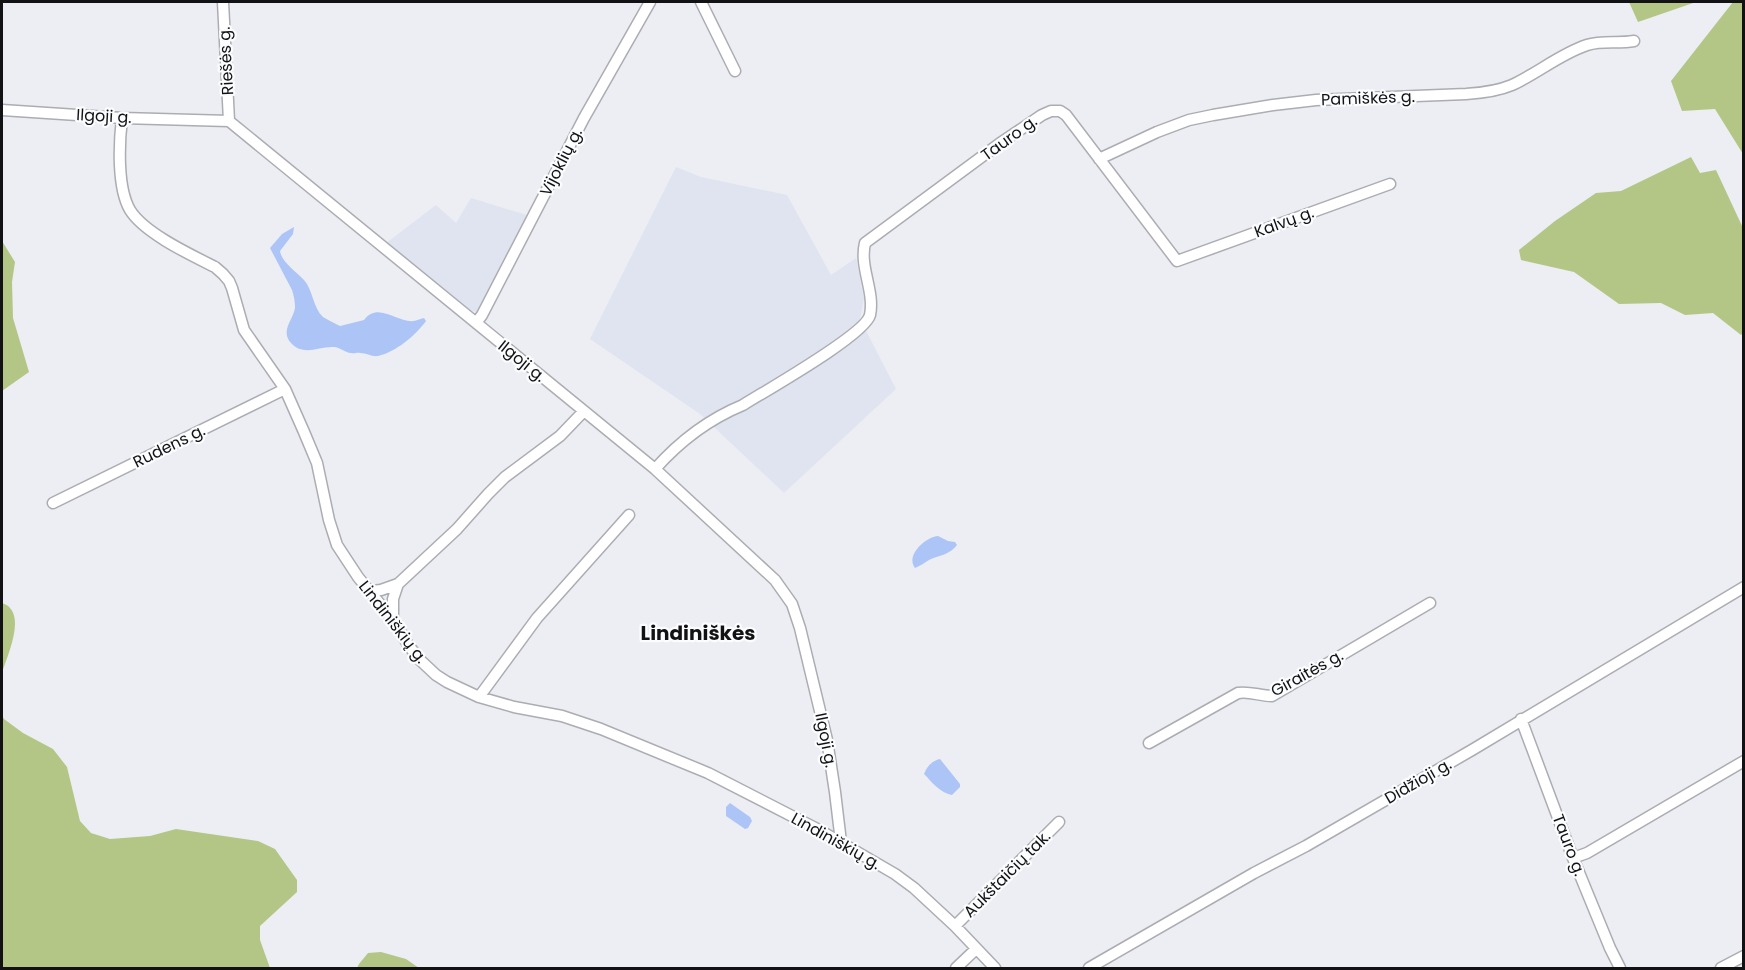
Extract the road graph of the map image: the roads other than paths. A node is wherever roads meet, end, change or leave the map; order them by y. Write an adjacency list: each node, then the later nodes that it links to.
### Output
1 (223, 2): 8 (street, Riešės g.)
2 (650, 2): 12 (street, Vijoklių g.)
3 (701, 2): 5 (street)
4 (1634, 41): 9 (street, Pamiškės g.)
5 (735, 71)
6 (2, 110): 7 (street, Ilgoji g.)
7 (122, 118): 8 (street, Ilgoji g.); 13 (street, Lindiniškių g.)
8 (230, 121): 12 (street, Ilgoji g.)
9 (1100, 159): 11 (street, Tauro g.); 15 (street, Tauro g.)
10 (1390, 184): 11 (street, Kalvų g.)
11 (1177, 261)
12 (476, 324): 14 (street, Ilgoji g.)
13 (285, 389): 16 (street, Rudens g.); 20 (street, Lindiniškių g.)
14 (584, 411): 15 (street, Ilgoji g.); 18 (street)
15 (655, 469): 28 (street, Ilgoji g.)
16 (53, 503)
17 (629, 515): 23 (street)
18 (398, 584): 20 (street); 22 (street)
19 (1743, 587): 24 (street, Didžioji g.)
20 (371, 591): 22 (street, Lindiniškių g.)
21 (1430, 603): 25 (street, Giraitės g.)
22 (393, 620): 23 (street, Lindiniškių g.)
23 (479, 697): 28 (street, Lindiniškių g.)
24 (1521, 719): 29 (street, Tauro g.); 35 (street, Didžioji g.)
25 (1149, 743)
26 (1743, 761): 29 (street)
27 (1059, 822): 30 (street, Aukštaičių tak.)
28 (841, 842): 30 (street, Lindiniškių g.)
29 (1573, 858): 36 (street, Tauro g.)
30 (955, 926): 31 (street, Lindiniškių g.)
31 (976, 949): 33 (street); 34 (street, Lindiniškių g.)
32 (1743, 956): 37 (street)
33 (956, 969)
34 (995, 969)
35 (1089, 969)
36 (1620, 969)
37 (1722, 969)

